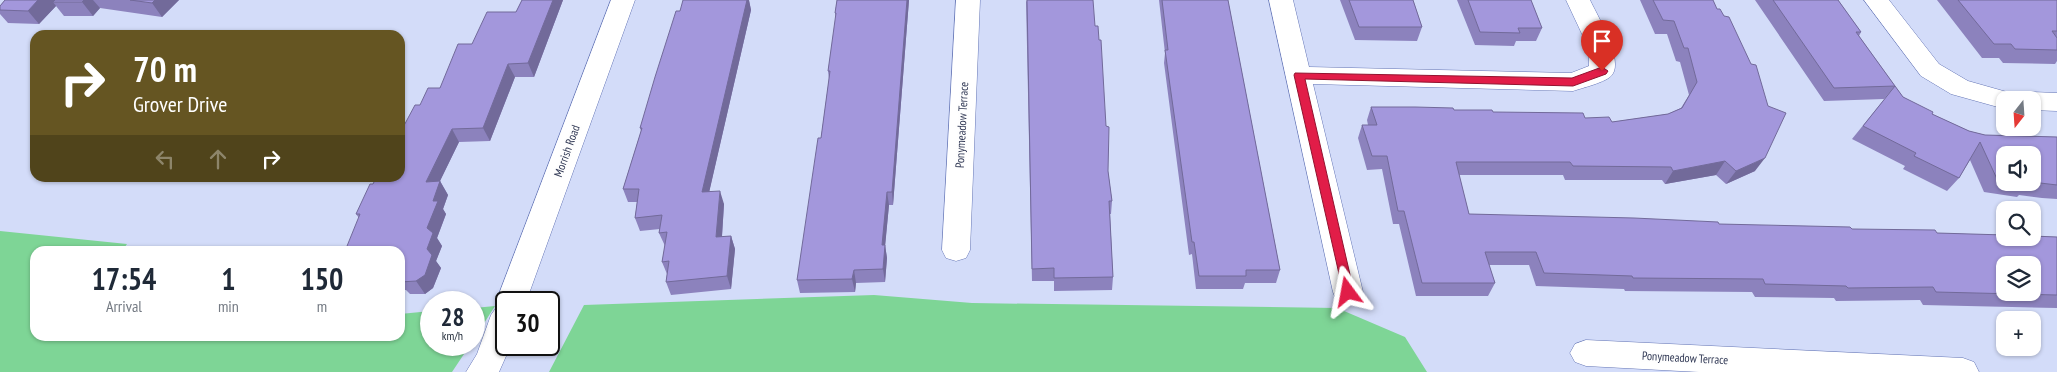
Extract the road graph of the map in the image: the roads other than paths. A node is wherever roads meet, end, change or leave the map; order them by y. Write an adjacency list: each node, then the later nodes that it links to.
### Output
1 (624, 0): 11 (street, Morrish Road)
2 (968, 0): 10 (street, Ponymeadow Terrace)
3 (1281, 0): 6 (street)
4 (1578, 0): 6 (street)
5 (1876, 0): 7 (street)
6 (1299, 75): 12 (street)
7 (1996, 98)
8 (2041, 101): 9 (street)
9 (2057, 102)
10 (956, 250)
11 (515, 291)
12 (1348, 292)
13 (495, 346): 15 (street)
14 (1586, 353): 16 (street, Ponymeadow Terrace)
15 (482, 372)
16 (1963, 372)

